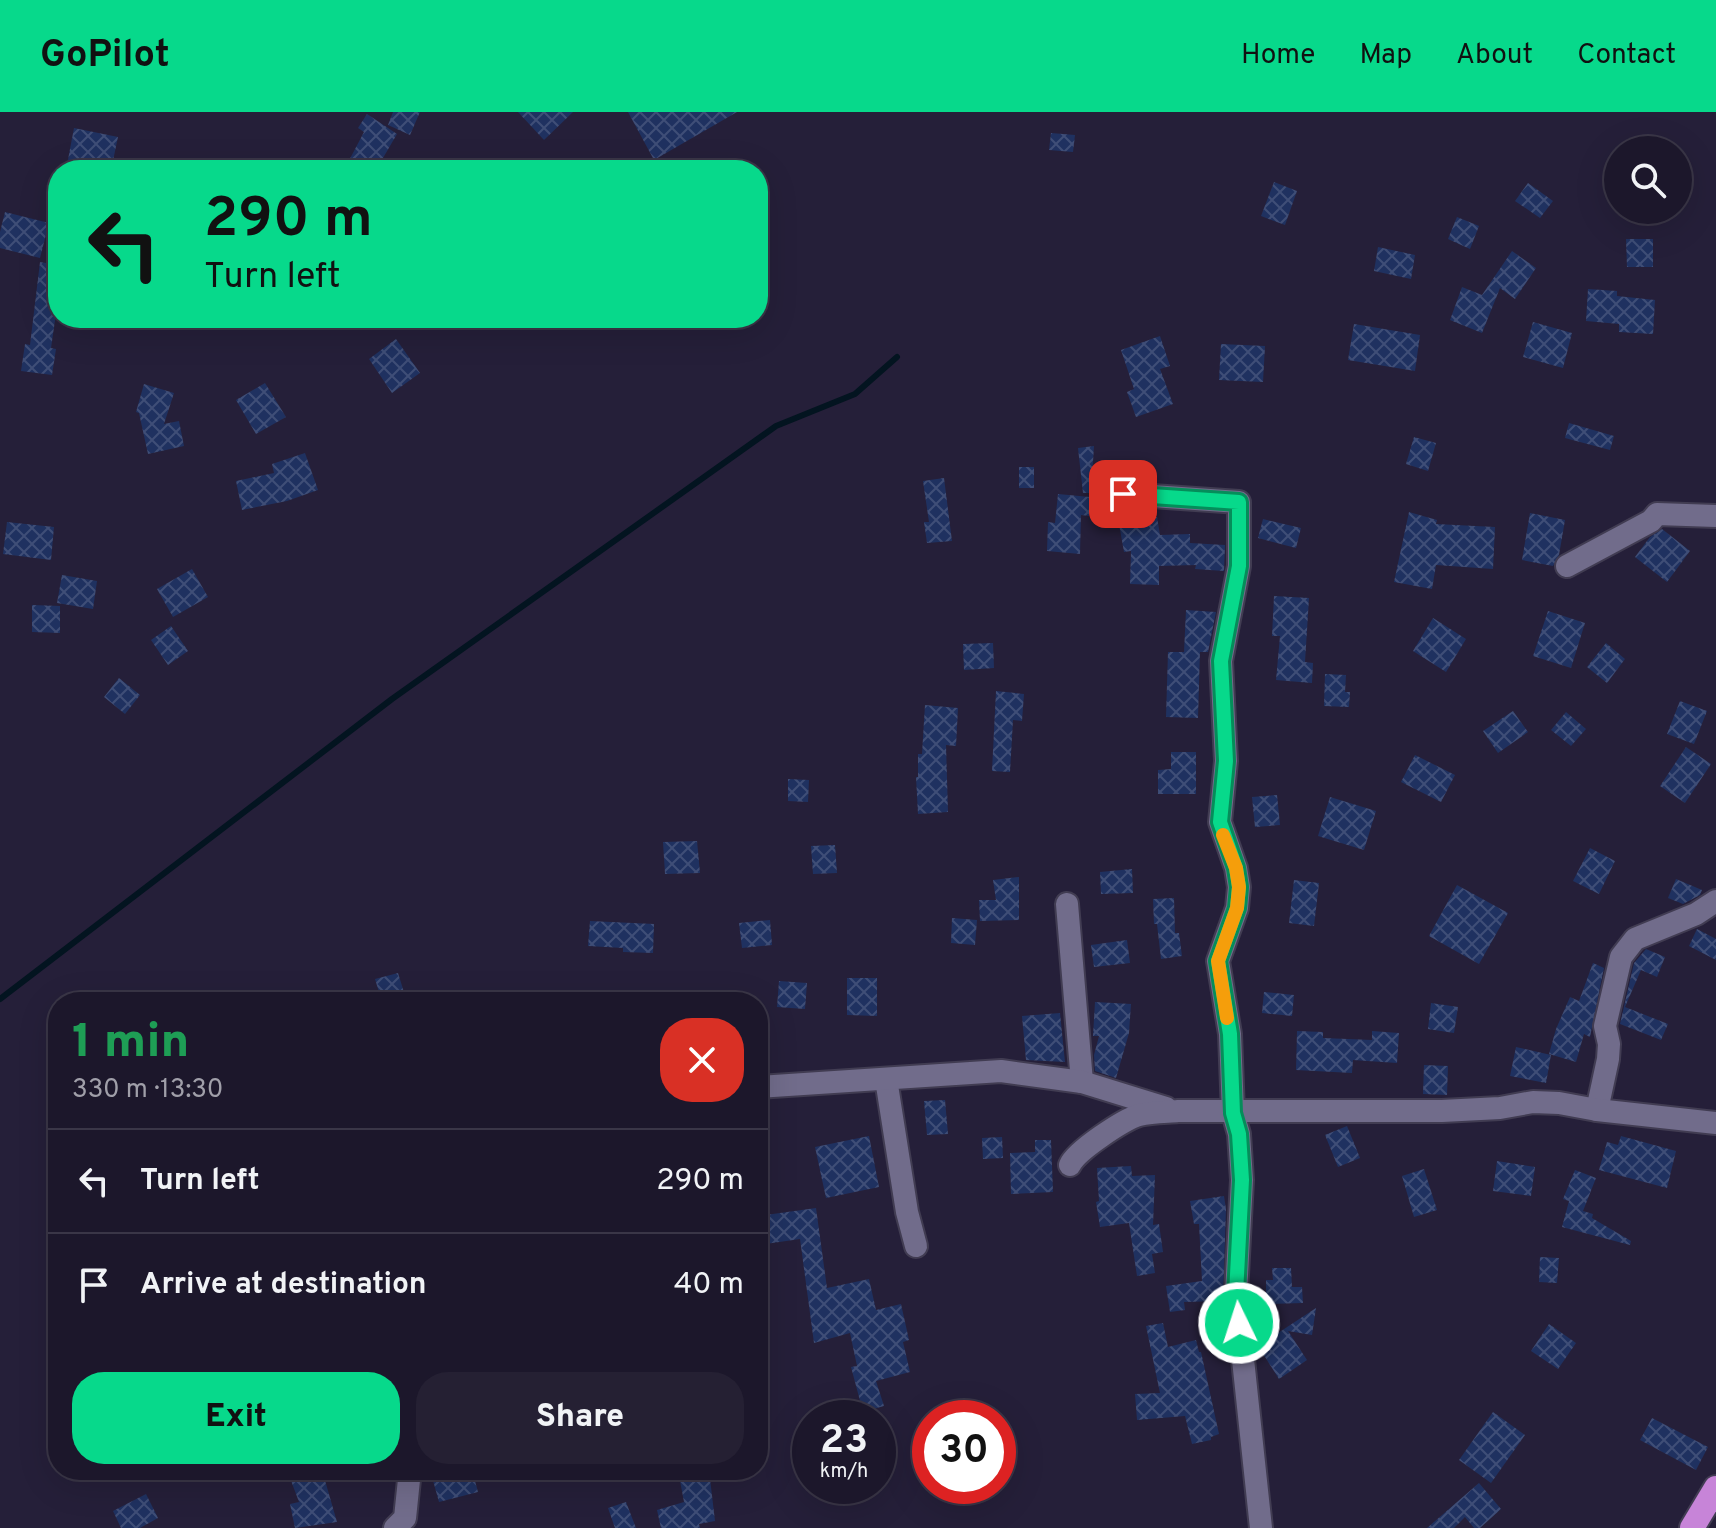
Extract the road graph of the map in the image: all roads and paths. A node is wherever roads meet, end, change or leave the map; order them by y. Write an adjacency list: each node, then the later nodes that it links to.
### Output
1 (1123, 494): 11 (street)
2 (1716, 516): 3 (street)
3 (1567, 566)
4 (1716, 901): 9 (street)
5 (1067, 904): 7 (street)
6 (886, 1079): 7 (street); 8 (street); 14 (street)
7 (1082, 1082): 10 (street)
8 (768, 1086)
9 (1597, 1110): 11 (street); 12 (street)
10 (1178, 1111): 11 (street); 13 (street)
11 (1233, 1113): 18 (street)
12 (1716, 1123)
13 (1070, 1165)
14 (916, 1246)
15 (409, 1480): 17 (street)
16 (1716, 1488): 19 (highway)
17 (395, 1528)
18 (1261, 1528)
19 (1692, 1528)

